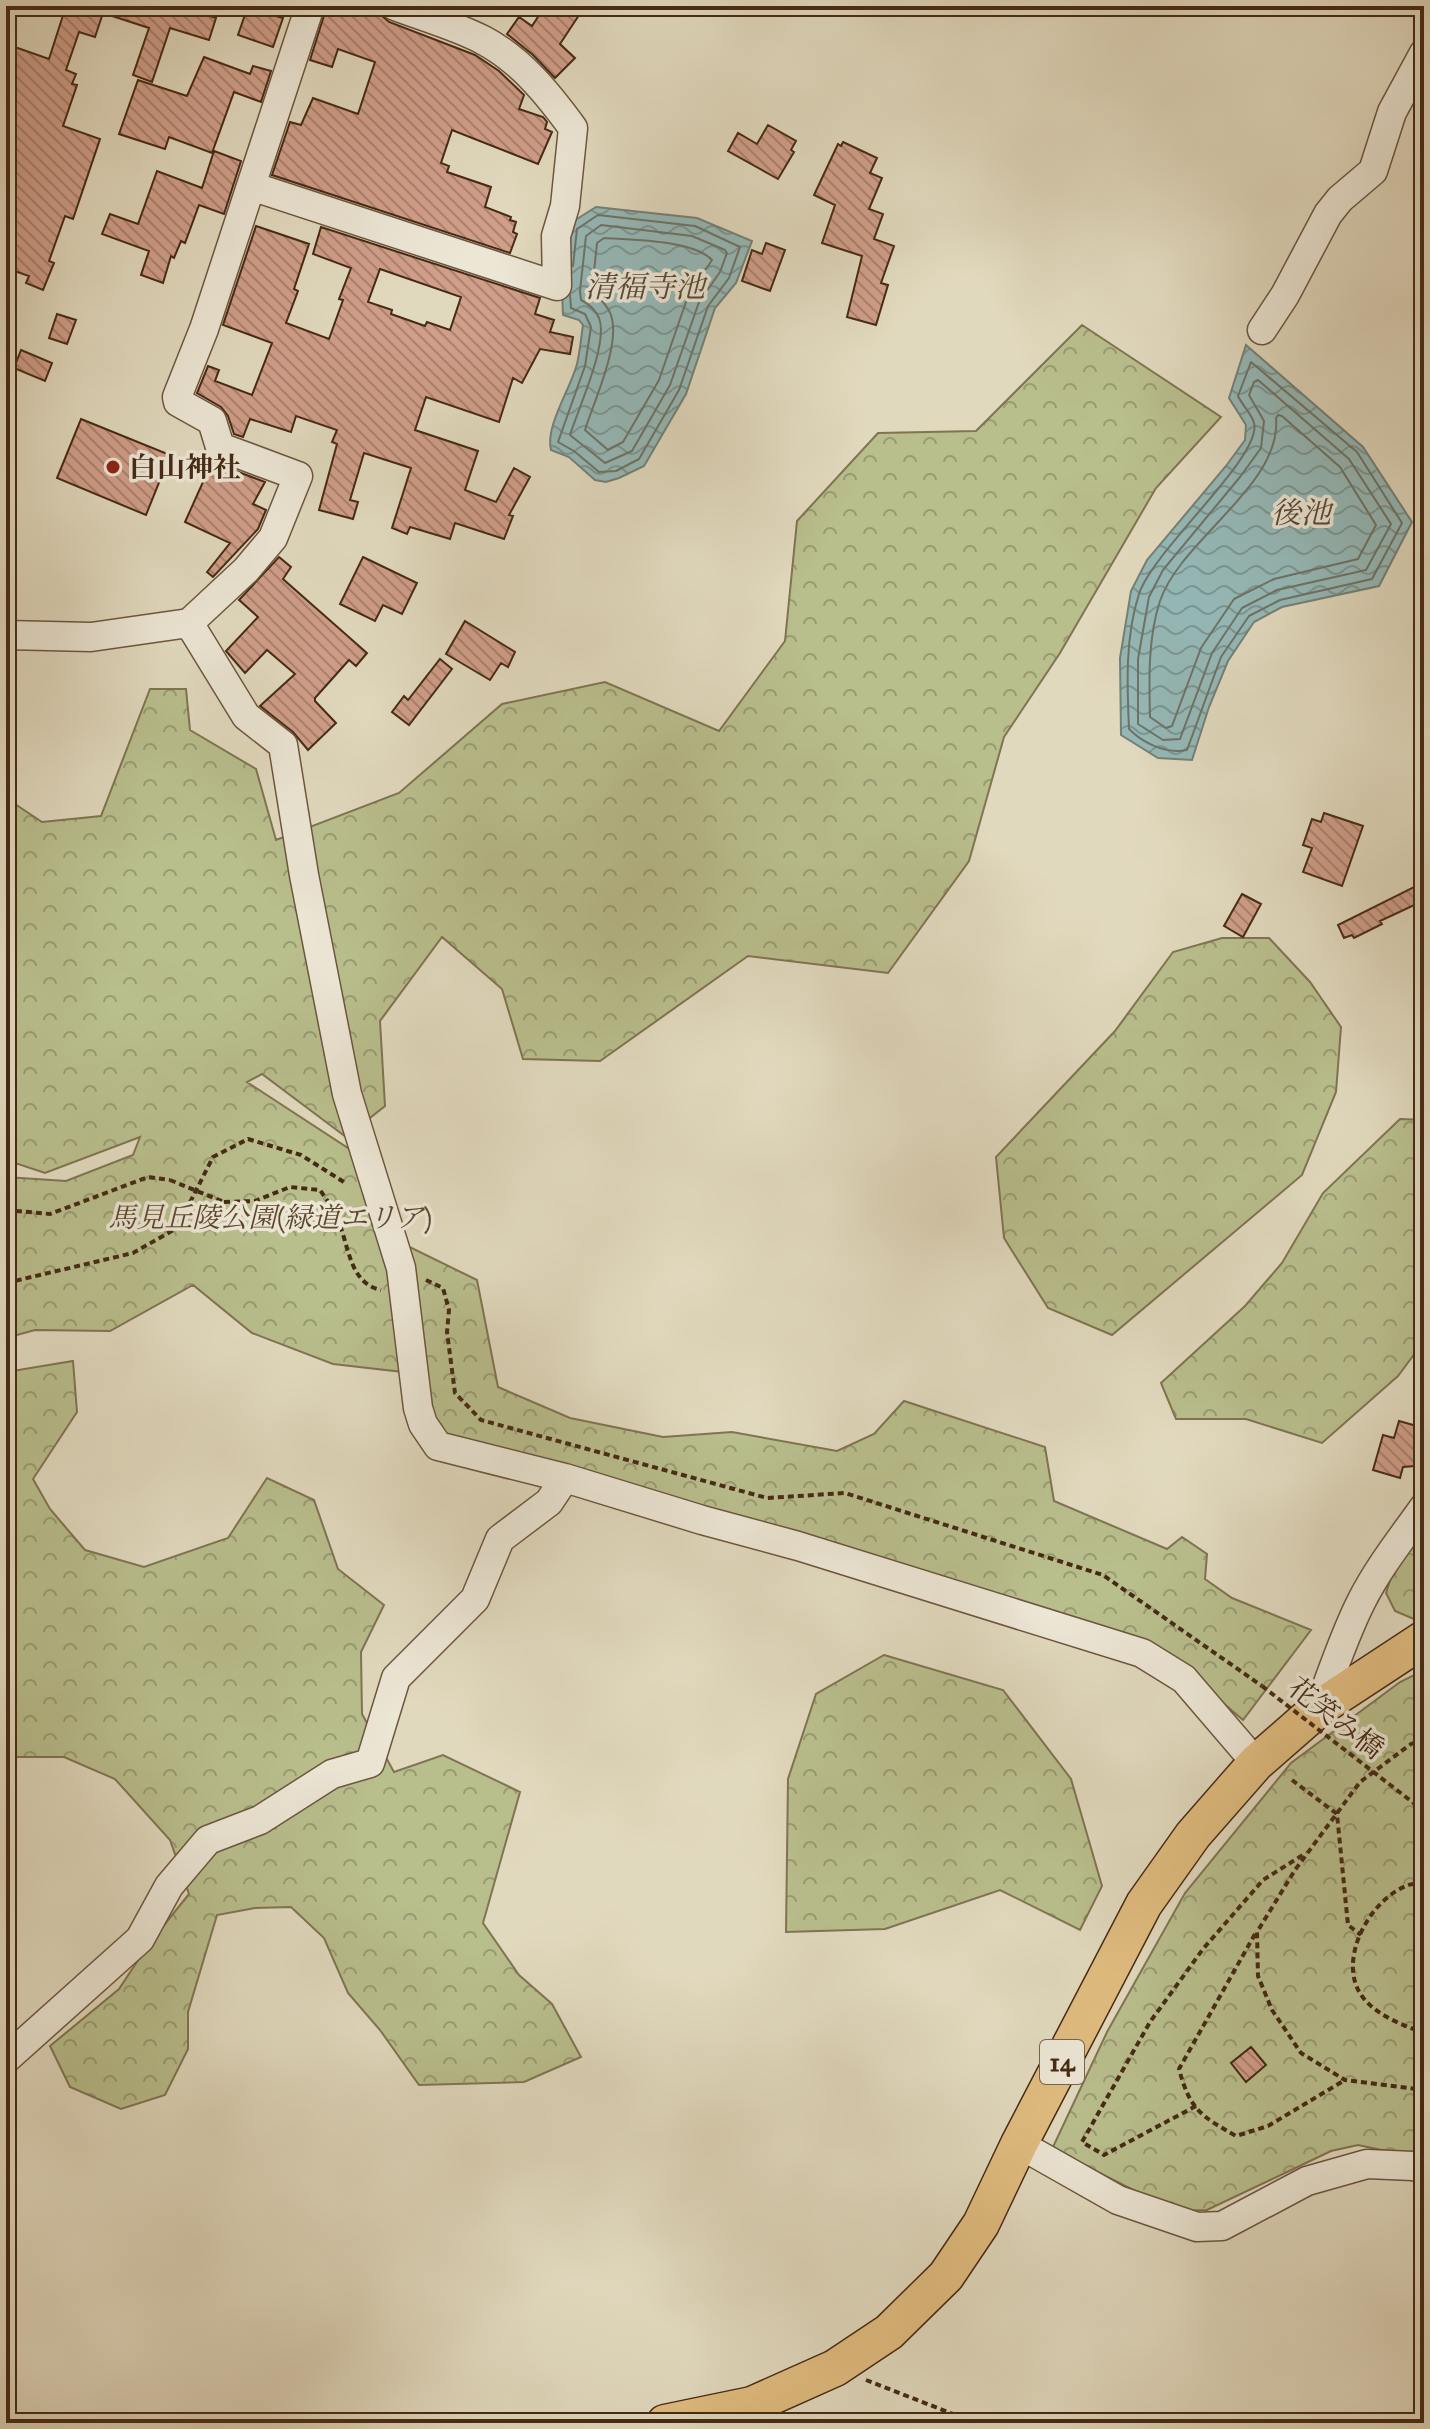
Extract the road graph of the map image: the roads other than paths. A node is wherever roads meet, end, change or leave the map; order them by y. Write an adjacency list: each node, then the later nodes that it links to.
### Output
1 (310, 6): 4 (street)
2 (395, 6): 4 (street)
3 (1424, 53): 5 (street)
4 (251, 186): 6 (street)
5 (1262, 330)
6 (189, 623): 7 (street); 8 (street)
7 (6, 635)
8 (565, 1478): 12 (street); 13 (street)
9 (1424, 1507): 11 (street)
10 (1424, 1639): 11 (main road, 14)
11 (1319, 1708): 12 (main road, 14)
12 (1256, 1763): 14 (main road, 14)
13 (6, 2059)
14 (1019, 2144): 15 (street); 16 (main road, 14)
15 (1424, 2169)
16 (665, 2423)

